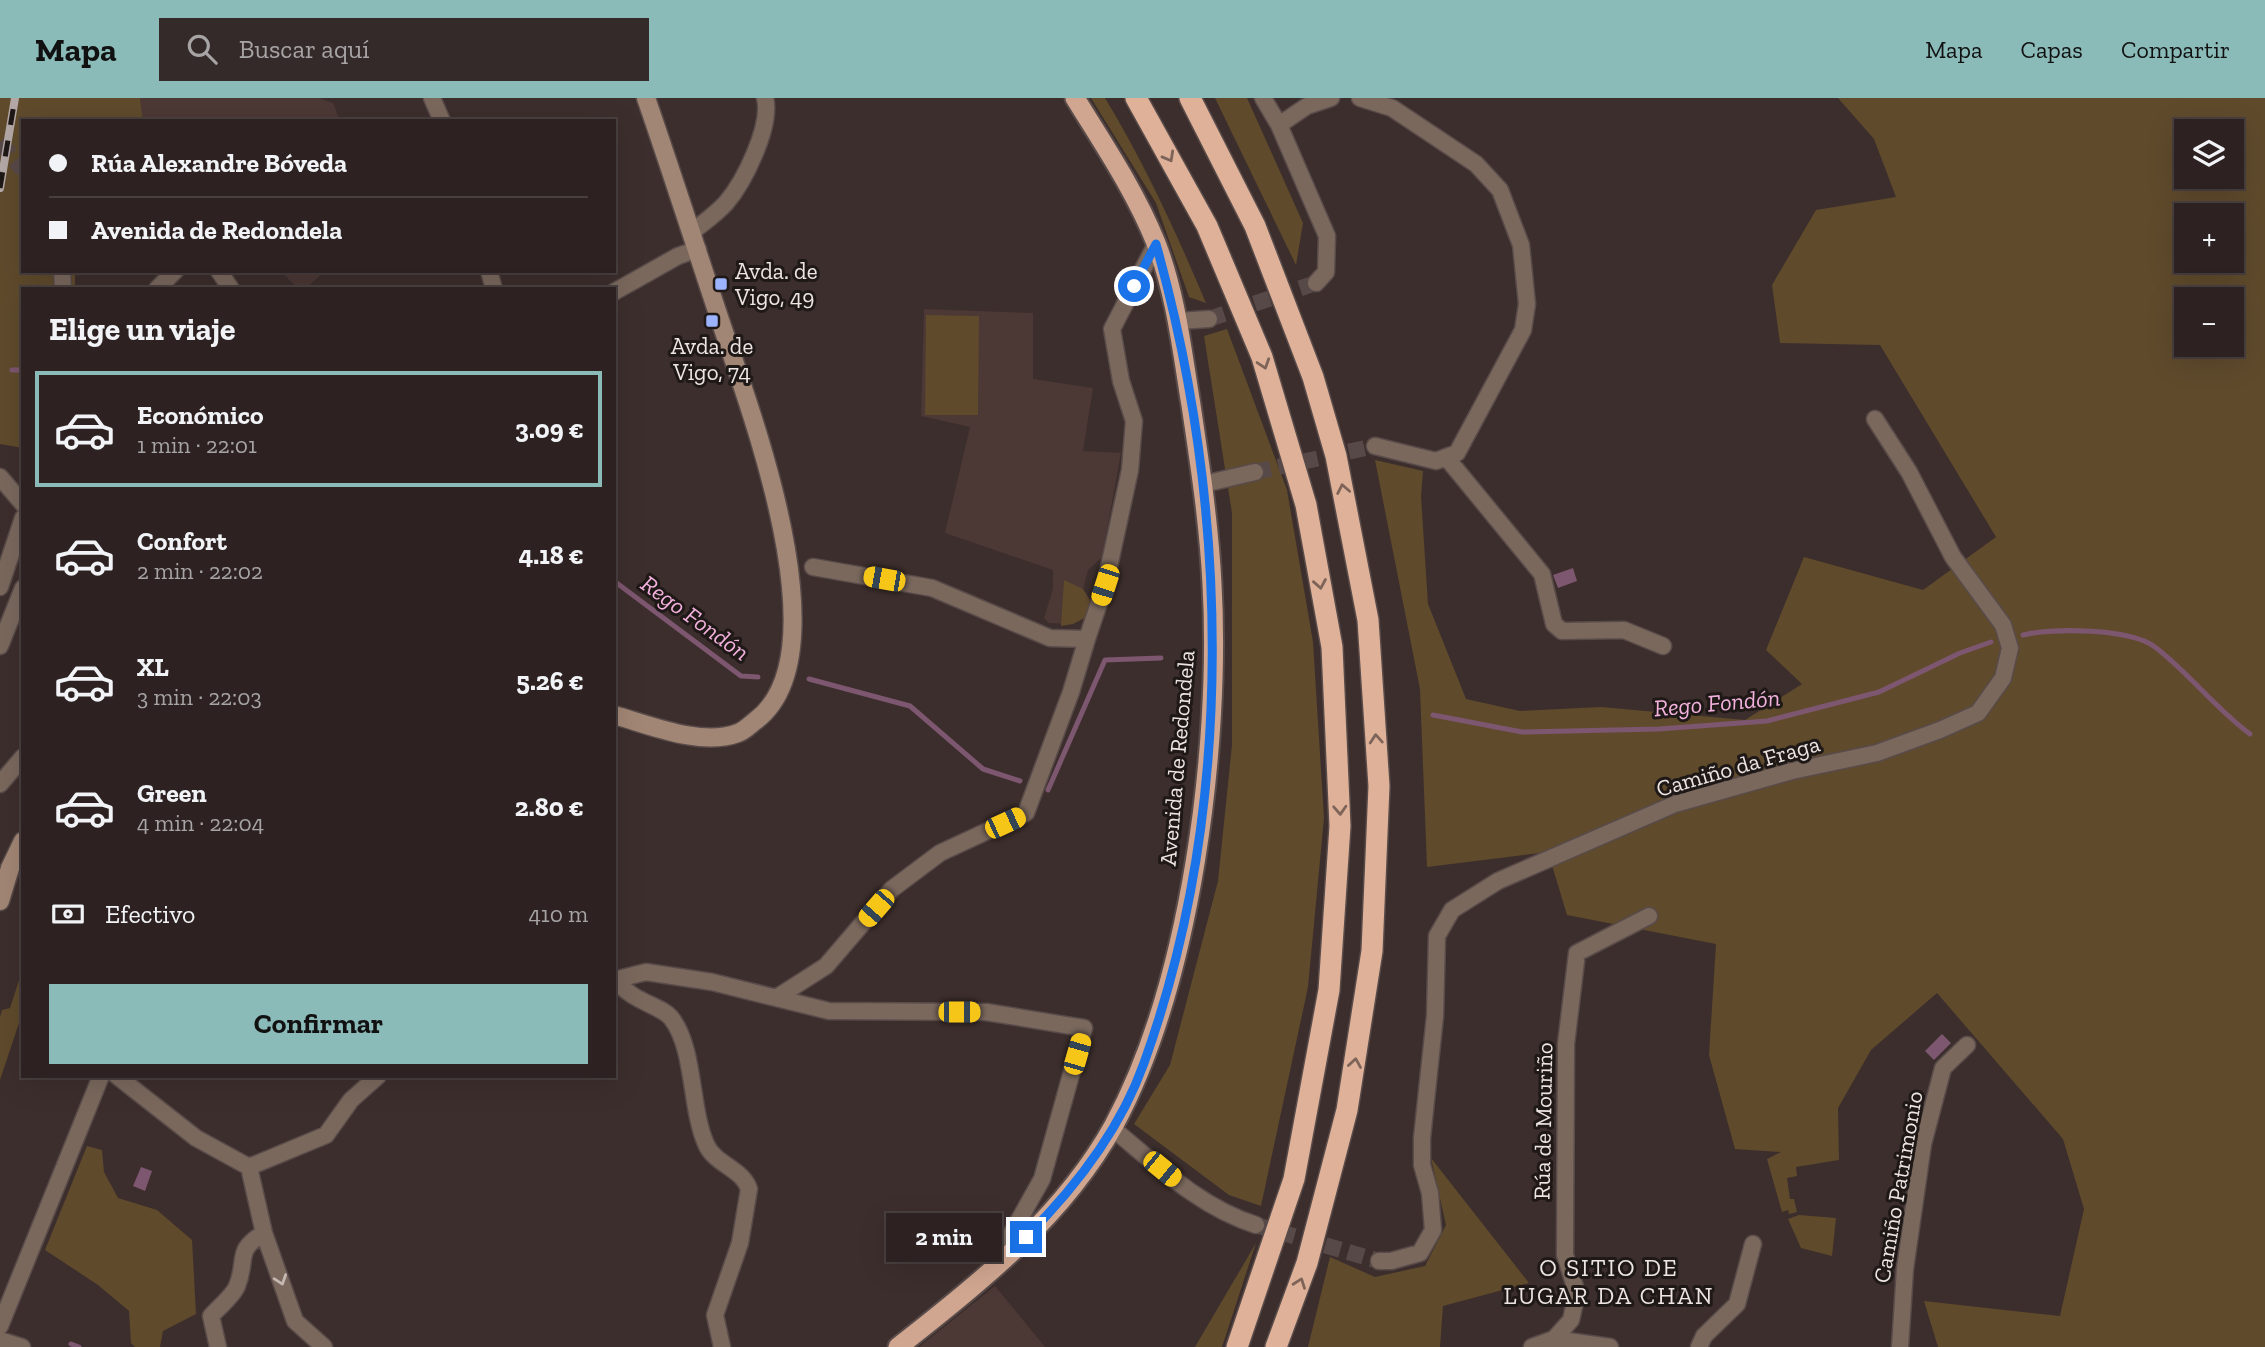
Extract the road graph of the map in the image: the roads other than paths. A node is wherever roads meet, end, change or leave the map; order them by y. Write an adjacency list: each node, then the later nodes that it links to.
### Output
1 (432, 98): 10 (street)
2 (646, 98): 12 (main road)
3 (765, 98): 12 (street)
4 (1074, 98): 13 (highway, Avenida de Redondela)
5 (1136, 98): 62 (highway, one-way to 62)
6 (1190, 98): 63 (highway, one-way to 6)
7 (1263, 98): 11 (street)
8 (1331, 98): 11 (street)
9 (1360, 98): 22 (street)
10 (441, 119)
11 (1279, 125): 15 (street)
12 (695, 240): 17 (street); 34 (main road)
13 (1156, 244): 19 (highway, Avenida de Redondela); 31 (street)
14 (173, 273): 16 (street)
15 (1316, 283)
16 (158, 287)
17 (616, 291)
18 (1209, 319): 19 (street)
19 (1178, 321): 25 (highway, Avenida de Redondela)
20 (1875, 419): 52 (street, Camiño da Fraga)
21 (1376, 446): 22 (street)
22 (1446, 457): 33 (street)
23 (1255, 472): 25 (street)
24 (0, 477): 26 (street)
25 (1204, 484): 47 (highway, Avenida de Redondela)
26 (21, 502)
27 (21, 523): 29 (street)
28 (813, 567): 31 (street)
29 (0, 587)
30 (21, 593): 32 (street)
31 (1087, 639): 42 (street)
32 (0, 646)
33 (1663, 646)
34 (616, 716)
35 (21, 759): 36 (street)
36 (0, 784)
37 (21, 845): 38 (main road)
38 (0, 901)
39 (1648, 916): 56 (street, Rúa de Mouriño)
40 (616, 980): 42 (street)
41 (616, 981): 60 (street)
42 (776, 998): 53 (street)
43 (1967, 1045): 67 (street, Camiño Patrimonio)
44 (100, 1078): 54 (street)
45 (120, 1078): 48 (street)
46 (376, 1078): 48 (street)
47 (1112, 1128): 49 (street); 53 (highway, Avenida de Redondela)
48 (249, 1167): 50 (street)
49 (1256, 1225)
50 (264, 1233): 58 (street); 59 (street, one-way to 59)
51 (1754, 1244): 66 (street)
52 (1379, 1261)
53 (992, 1270): 61 (highway, Avenida de Redondela)
54 (0, 1326)
55 (0, 1340): 57 (street)
56 (1555, 1343): 64 (street); 65 (street)
57 (22, 1347)
58 (218, 1347)
59 (324, 1347)
60 (722, 1347)
61 (898, 1347)
62 (1237, 1347)
63 (1276, 1347)
64 (1532, 1347)
65 (1611, 1347)
66 (1699, 1347)
67 (1900, 1347)

